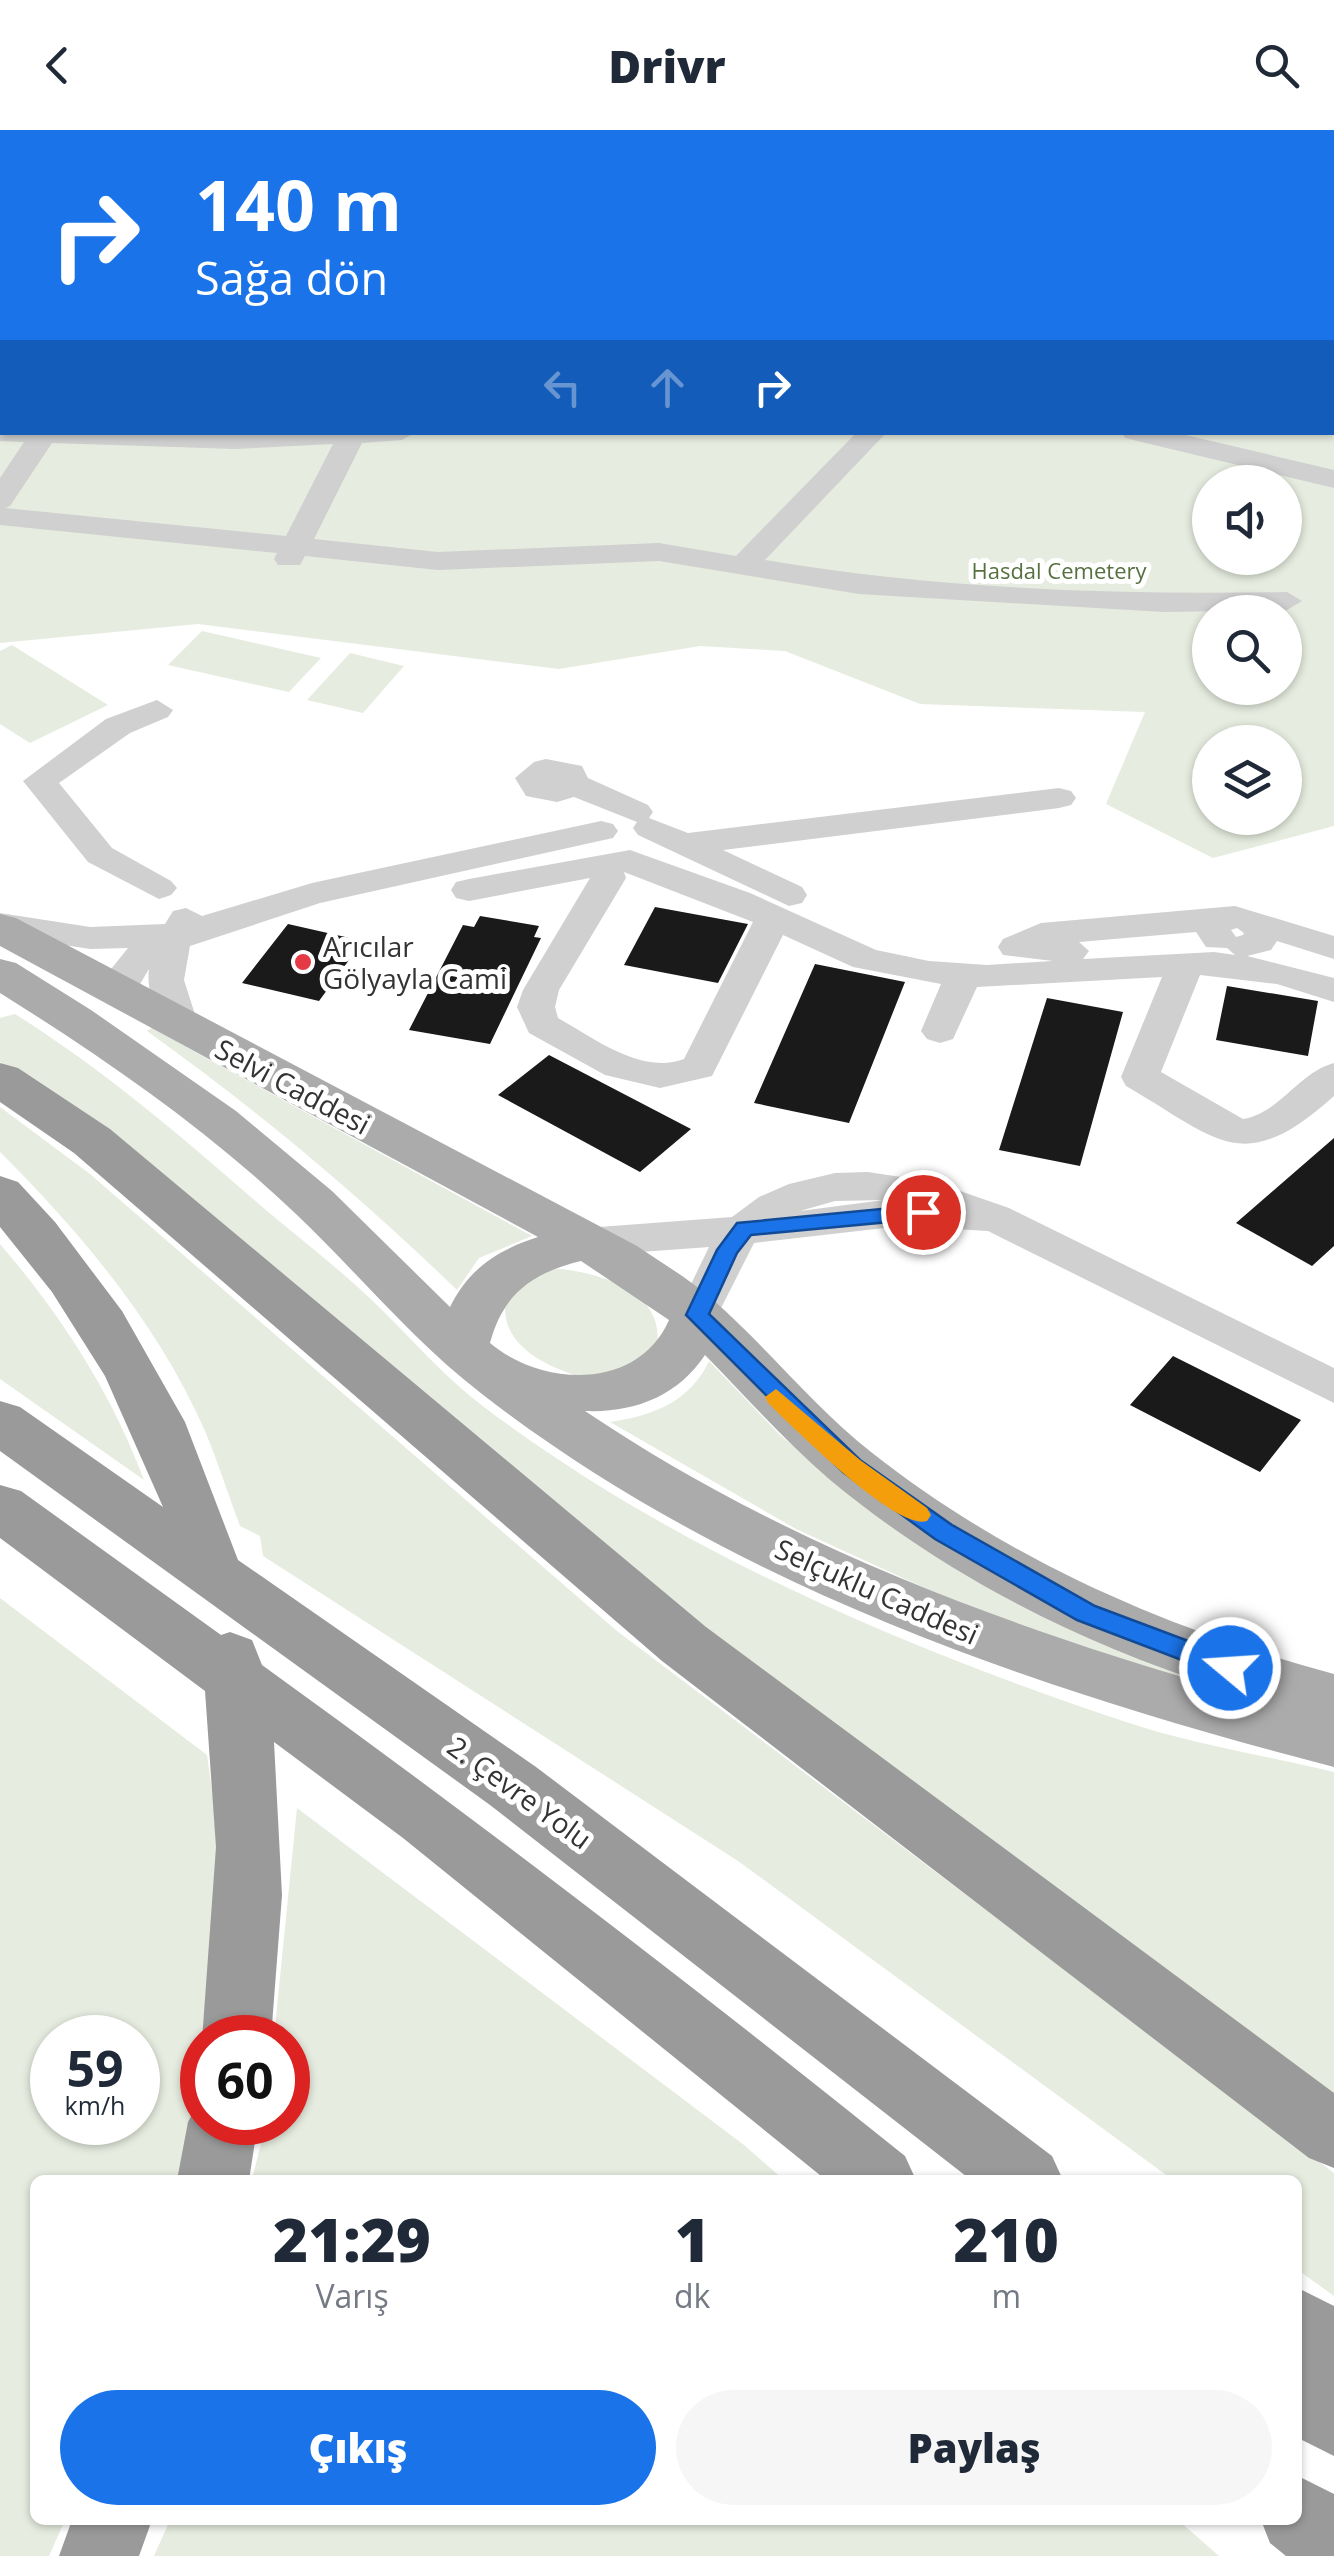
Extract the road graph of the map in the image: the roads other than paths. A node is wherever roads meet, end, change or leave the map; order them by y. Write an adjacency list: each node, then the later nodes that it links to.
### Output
1 (43, 435): 5 (street); 7 (street)
2 (371, 435): 5 (street)
3 (870, 435): 11 (street)
4 (1148, 435): 6 (street)
5 (351, 437): 10 (street)
6 (1334, 479)
7 (0, 500)
8 (0, 516): 10 (street)
9 (0, 529): 10 (street)
10 (292, 553): 11 (street)
11 (744, 565): 12 (street)
12 (1192, 603)
13 (157, 710): 21 (street)
14 (1060, 798): 16 (street)
15 (643, 820): 16 (street); 17 (street); 17 (street)
16 (683, 844): 20 (street)
17 (593, 845): 18 (street); 19 (street); 19 (street); 21 (street)
18 (469, 890)
19 (773, 918): 26 (street)
20 (1234, 931): 22 (street); 25 (street)
21 (167, 935): 23 (street); 28 (street); 29 (street)
22 (1334, 948)
23 (9, 959): 28 (main road, Selvi Caddesi); 31 (main road)
24 (1186, 964): 26 (street); 27 (street); 32 (street)
25 (1334, 968)
26 (964, 975): 30 (street)
27 (1334, 990)
28 (117, 992): 29 (main road, Selvi Caddesi); 31 (main road)
29 (180, 1027): 36 (main road, Selvi Caddesi)
30 (940, 1031)
31 (154, 1074): 38 (main road)
32 (1334, 1075)
33 (0, 1078): 45 (highway)
34 (6, 1195): 44 (highway)
35 (745, 1228): 36 (street); 37 (street); 39 (street)
36 (586, 1242): 37 (main road); 38 (main road)
37 (697, 1315): 38 (main road); 42 (main road)
38 (483, 1366): 43 (main road, Selçuklu Caddesi)
39 (1334, 1387)
40 (0, 1422): 47 (highway, 2. Çevre Yolu)
41 (0, 1507): 49 (highway)
42 (1334, 1698)
43 (1334, 1742)
44 (238, 2015)
45 (1334, 2135)
46 (220, 2145): 48 (highway)
47 (1003, 2161): 50 (highway, 2. Çevre Yolu)
48 (214, 2175)
49 (874, 2175)
50 (1046, 2175)
51 (1302, 2328): 52 (highway)
52 (1334, 2352)
53 (1302, 2392): 54 (highway)
54 (1334, 2418)
55 (1302, 2518): 57 (highway)
56 (110, 2525): 58 (highway)
57 (1334, 2545)
58 (99, 2556)

